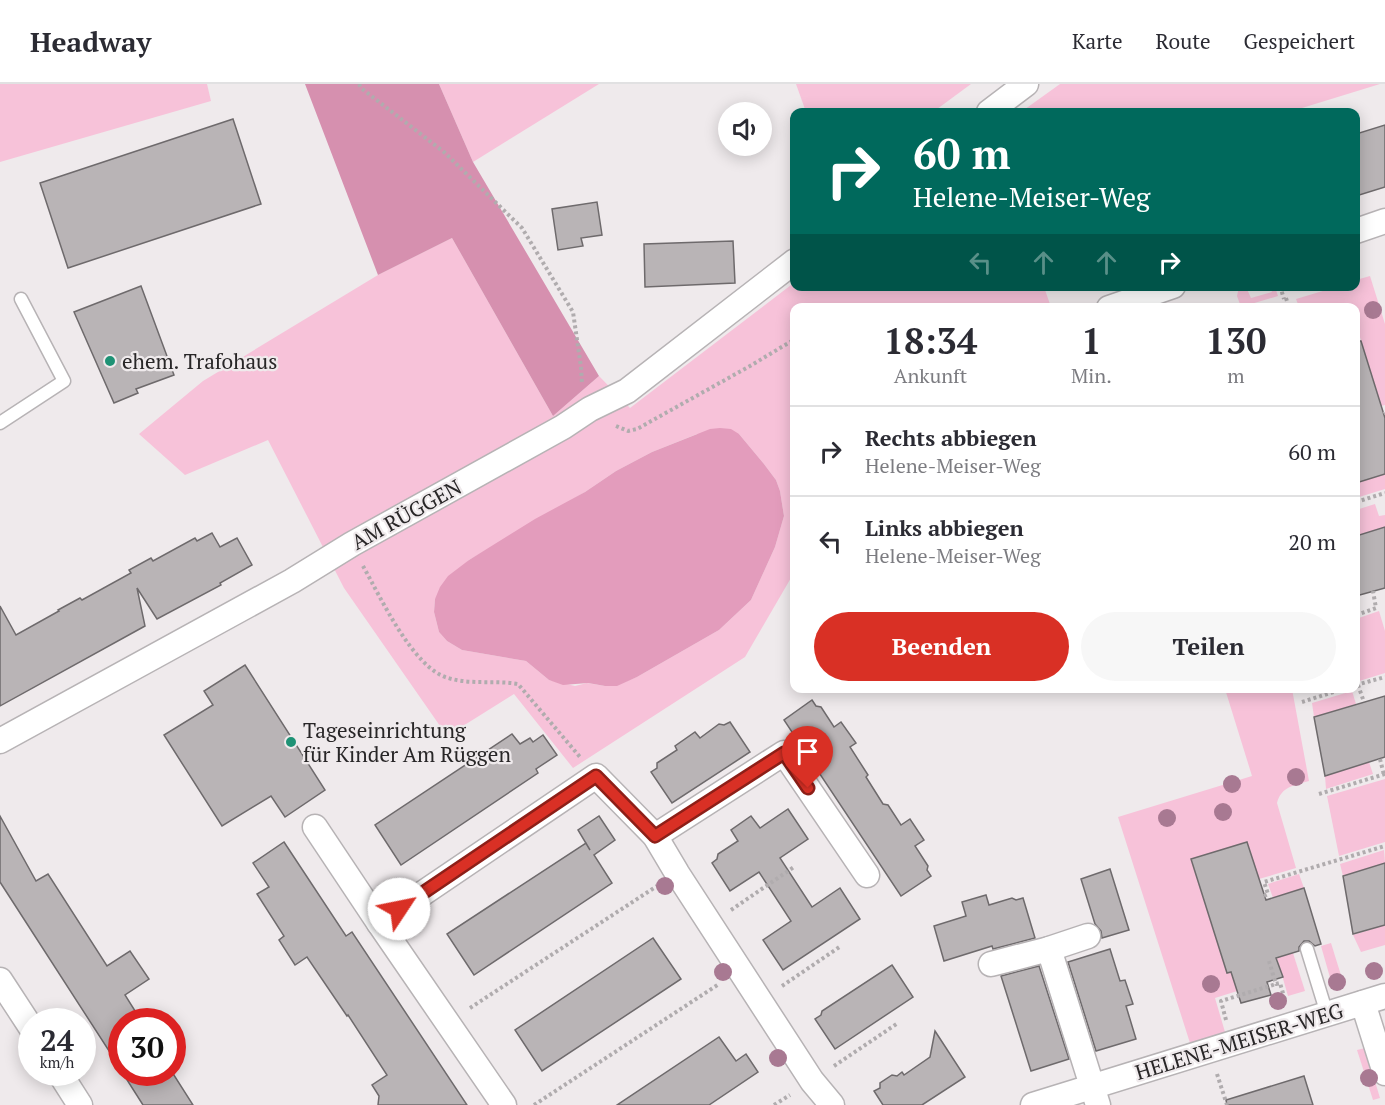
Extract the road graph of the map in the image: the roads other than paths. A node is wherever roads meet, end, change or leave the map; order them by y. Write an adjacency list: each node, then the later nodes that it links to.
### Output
1 (1026, 84): 2 (street)
2 (994, 108)
3 (1385, 221): 4 (street)
4 (1360, 230)
5 (790, 265): 10 (street, AM RÜGGEN)
6 (1158, 291): 8 (street)
7 (21, 299): 9 (lane)
8 (1124, 303)
9 (0, 423)
10 (0, 741)
11 (315, 827): 14 (street)
12 (655, 836): 13 (street); 14 (street); 28 (street)
13 (867, 875)
14 (379, 923): 27 (street)
15 (1088, 936): 16 (street)
16 (1049, 949): 18 (street); 25 (street)
17 (1307, 949): 22 (lane)
18 (991, 964)
19 (0, 980): 21 (street)
20 (1374, 999): 22 (street, HELENE-MEISER-WEG); 23 (street)
21 (18, 1008)
22 (1327, 1014): 25 (street, HELENE-MEISER-WEG)
23 (1385, 1073)
24 (68, 1086): 26 (street)
25 (1095, 1096): 29 (street, HELENE-MEISER-WEG)
26 (80, 1105)
27 (504, 1105)
28 (832, 1105)
29 (1034, 1105)

